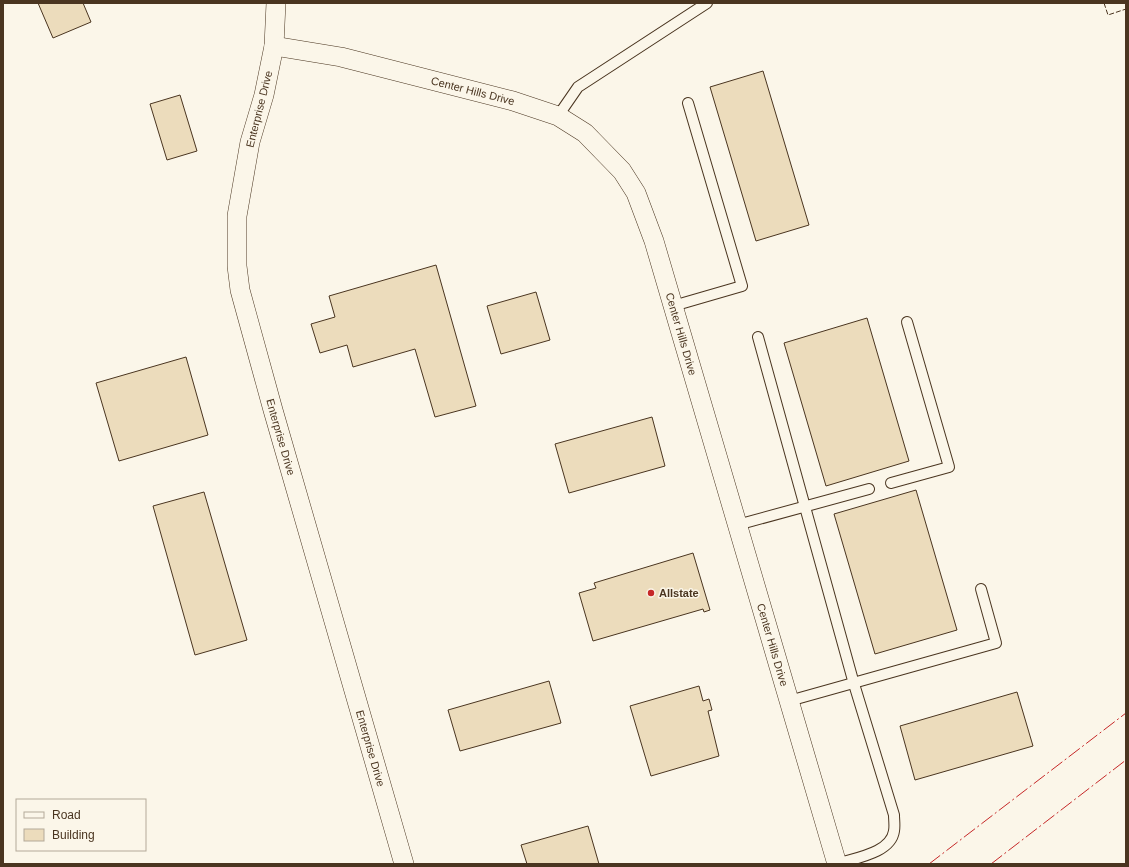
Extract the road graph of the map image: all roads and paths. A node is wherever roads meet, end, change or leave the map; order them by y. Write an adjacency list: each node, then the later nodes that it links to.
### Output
1 (276, 3): 3 (street, Enterprise Drive)
2 (707, 3): 5 (lane)
3 (274, 46): 5 (street, Center Hills Drive); 16 (street, Enterprise Drive)
4 (688, 103): 6 (lane)
5 (558, 116): 6 (street, Center Hills Drive)
6 (673, 306): 12 (street, Center Hills Drive)
7 (907, 322): 9 (lane)
8 (758, 337): 11 (lane)
9 (891, 483)
10 (869, 489): 11 (lane)
11 (806, 506): 12 (lane); 14 (lane)
12 (737, 525): 15 (street, Center Hills Drive)
13 (981, 589): 14 (lane)
14 (854, 684): 15 (lane); 17 (lane)
15 (789, 701): 17 (street, Center Hills Drive)
16 (404, 864)
17 (837, 864)

